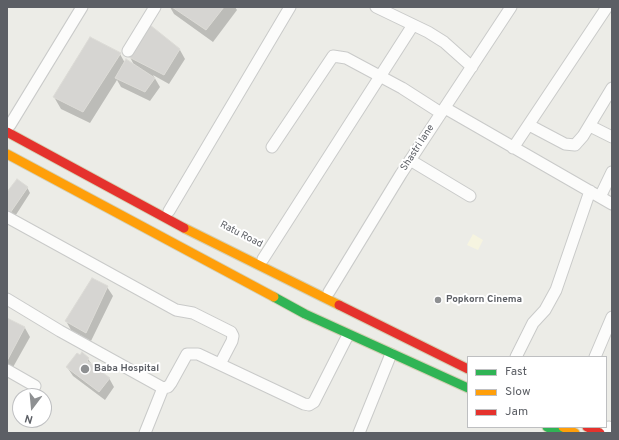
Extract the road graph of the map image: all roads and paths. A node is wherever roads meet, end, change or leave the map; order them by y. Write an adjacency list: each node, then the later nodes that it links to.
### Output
1 (82, 7): 15 (street)
2 (155, 7): 8 (street)
3 (290, 7): 26 (street)
4 (376, 7): 7 (street)
5 (511, 7): 9 (street, Shastri lane)
6 (607, 7): 13 (street)
7 (413, 25): 9 (street); 10 (street)
8 (128, 51)
9 (472, 67): 12 (street, Shastri lane)
10 (381, 78): 12 (street); 18 (street); 28 (street)
11 (612, 88): 14 (street)
12 (443, 110): 19 (street); 21 (street, Shastri lane)
13 (529, 125): 14 (street); 19 (street)
14 (590, 126): 16 (street)
15 (8, 127): 26 (main road, Ratu Road); 40 (main road)
16 (612, 137)
17 (7, 144): 29 (main road)
18 (272, 147)
19 (513, 148): 23 (street)
20 (7, 154): 33 (main road)
21 (410, 160): 24 (street); 30 (street, Shastri lane)
22 (612, 172): 23 (street)
23 (595, 194): 25 (street); 36 (street)
24 (470, 196)
25 (612, 204)
26 (169, 211): 28 (main road, Ratu Road)
27 (7, 217): 39 (street)
28 (263, 259): 30 (main road, Ratu Road)
29 (261, 279)
30 (329, 292): 38 (main road, Ratu Road)
31 (7, 300): 44 (street)
32 (612, 317): 37 (street)
33 (348, 335): 35 (main road); 39 (street)
34 (381, 338): 42 (main road)
35 (391, 354): 45 (main road); 49 (street)
36 (516, 356)
37 (595, 356)
38 (467, 360)
39 (220, 364): 44 (street)
40 (467, 369)
41 (7, 370): 43 (street)
42 (467, 381)
43 (35, 386)
44 (163, 388): 48 (street)
45 (467, 388)
46 (549, 428): 50 (main road)
47 (564, 428): 51 (main road)
48 (145, 433)
49 (359, 433)
50 (559, 433)
51 (575, 433)

